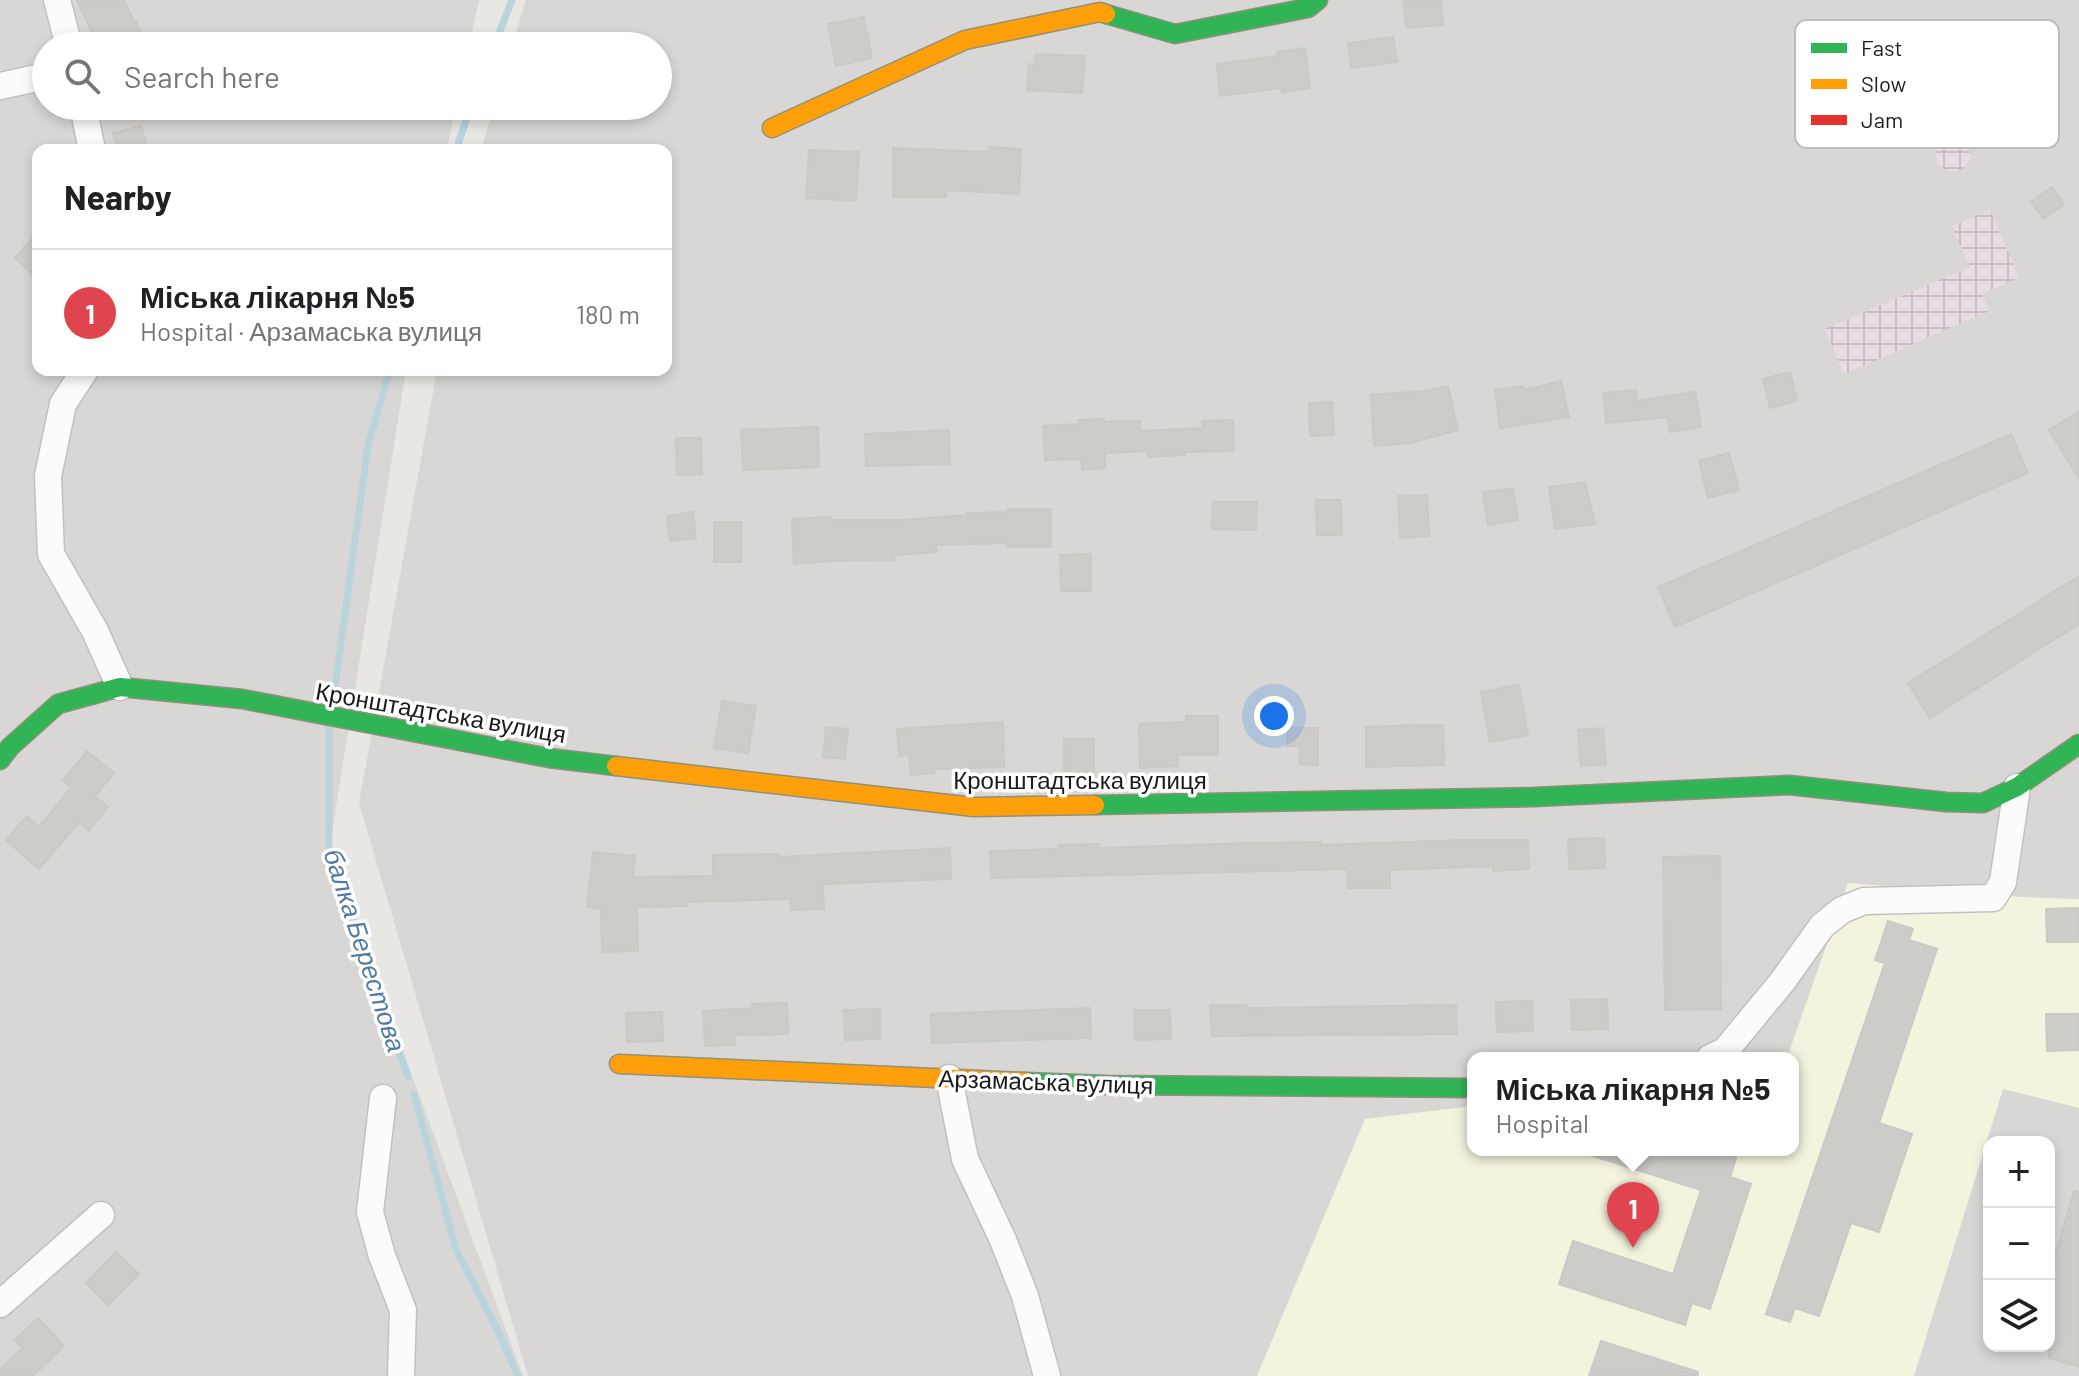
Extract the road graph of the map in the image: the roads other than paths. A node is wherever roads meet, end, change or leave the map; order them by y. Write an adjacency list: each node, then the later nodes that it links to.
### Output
1 (57, 0): 4 (street)
2 (1318, 0): 3 (street)
3 (1100, 6): 8 (street)
4 (65, 32)
5 (32, 79): 6 (street)
6 (0, 86)
7 (86, 120): 9 (street)
8 (772, 128)
9 (91, 144)
10 (81, 376): 11 (street)
11 (120, 687): 13 (street, Кронштадтська вулиця); 14 (street, Кронштадтська вулиця)
12 (2079, 744): 14 (street, Кронштадтська вулиця)
13 (3, 749)
14 (2017, 787): 15 (street)
15 (1723, 1052)
16 (619, 1064): 17 (street, Арзамаська вулиця)
17 (949, 1078): 18 (street, Арзамаська вулиця); 23 (street)
18 (1467, 1088)
19 (383, 1098): 22 (street)
20 (101, 1215): 21 (street)
21 (0, 1304)
22 (401, 1376)
23 (1047, 1376)

